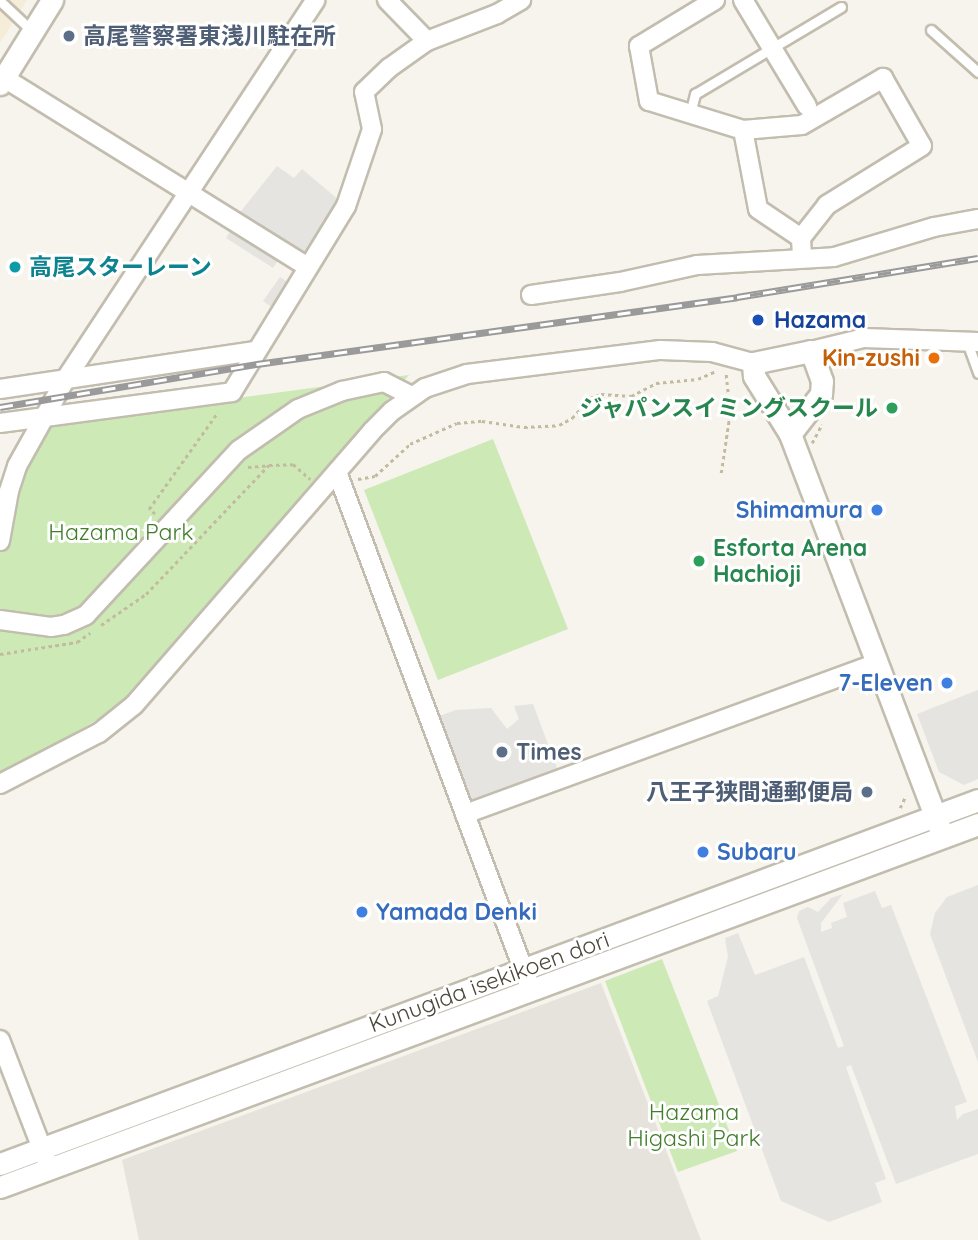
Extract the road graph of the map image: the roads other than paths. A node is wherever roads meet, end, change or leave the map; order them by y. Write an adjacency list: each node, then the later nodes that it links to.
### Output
1 (52, 0): 10 (street)
2 (316, 0): 18 (street)
3 (387, 0): 11 (street)
4 (521, 0): 11 (street)
5 (715, 0): 16 (street)
6 (743, 0): 12 (street)
7 (0, 1): 10 (lane)
8 (841, 7): 12 (lane)
9 (931, 30): 13 (lane)
10 (33, 31): 14 (street)
11 (427, 41): 22 (street)
12 (771, 47): 15 (street); 16 (lane)
13 (978, 72)
14 (2, 81): 18 (street)
15 (807, 106)
16 (690, 114): 17 (street)
17 (743, 130): 20 (street); 20 (street)
18 (187, 192): 22 (street); 29 (street)
19 (978, 219): 21 (street)
20 (801, 239): 21 (street)
21 (802, 258): 23 (street)
22 (309, 267): 25 (street)
23 (531, 295)
24 (972, 342): 26 (street); 28 (lane)
25 (255, 351): 29 (street); 32 (street)
26 (811, 351): 27 (street); 34 (street)
27 (754, 363): 31 (street); 34 (street)
28 (978, 373)
29 (65, 380): 30 (street); 32 (street)
30 (0, 389)
31 (412, 396): 35 (street); 37 (street)
32 (44, 417): 33 (street); 36 (street)
33 (0, 423)
34 (790, 434): 38 (street)
35 (337, 472): 39 (street); 41 (street)
36 (0, 541)
37 (0, 620)
38 (877, 663): 41 (street); 42 (street)
39 (0, 784)
40 (978, 800): 42 (street, Kunugida isekikoen dori)
41 (465, 814): 45 (street)
42 (935, 816): 44 (street); 45 (street, Kunugida isekikoen dori)
43 (978, 824): 44 (street, Kunugida isekikoen dori)
44 (943, 837): 46 (street, Kunugida isekikoen dori)
45 (523, 970): 46 (street); 48 (street, Kunugida isekikoen dori)
46 (531, 990): 50 (street, Kunugida isekikoen dori)
47 (0, 1040): 48 (street)
48 (42, 1149): 49 (street, Kunugida isekikoen dori); 50 (street)
49 (0, 1164)
50 (50, 1169): 51 (street, Kunugida isekikoen dori)
51 (0, 1187)

